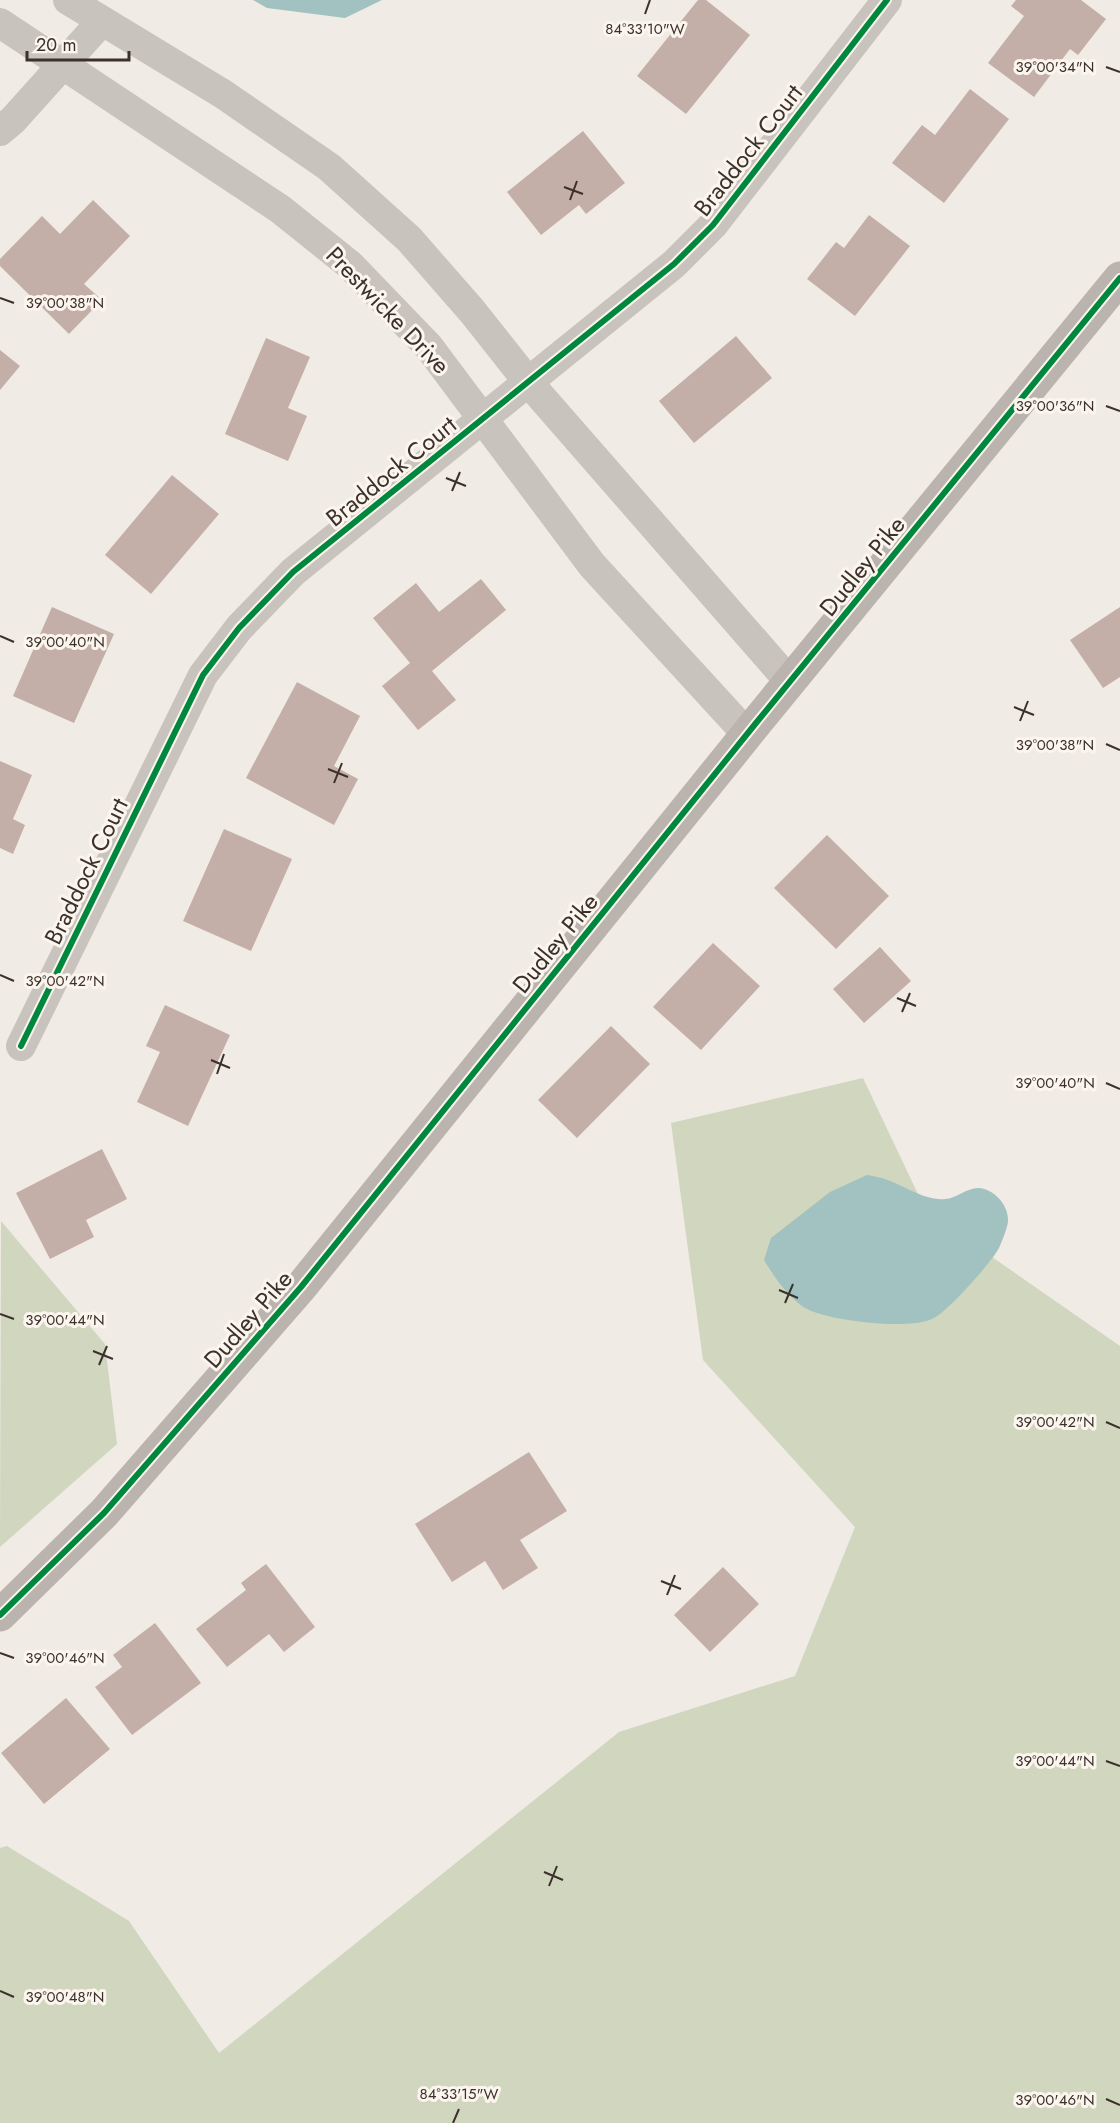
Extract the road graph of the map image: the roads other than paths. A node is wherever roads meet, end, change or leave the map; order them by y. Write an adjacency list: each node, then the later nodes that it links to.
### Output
1 (68, 0): 3 (street)
2 (887, 0): 8 (street, Braddock Court)
3 (102, 21): 5 (street); 8 (street)
4 (0, 23): 5 (street, Prestwicke Drive)
5 (63, 64): 6 (street); 9 (street, Prestwicke Drive)
6 (0, 131)
7 (1120, 278): 10 (street, Dudley Pike)
8 (529, 383): 9 (street, Braddock Court); 10 (street)
9 (484, 419): 11 (street, Prestwicke Drive); 12 (street, Braddock Court)
10 (790, 682): 11 (street, Dudley Pike)
11 (747, 734): 13 (street, Dudley Pike)
12 (21, 1046)
13 (0, 1615)

